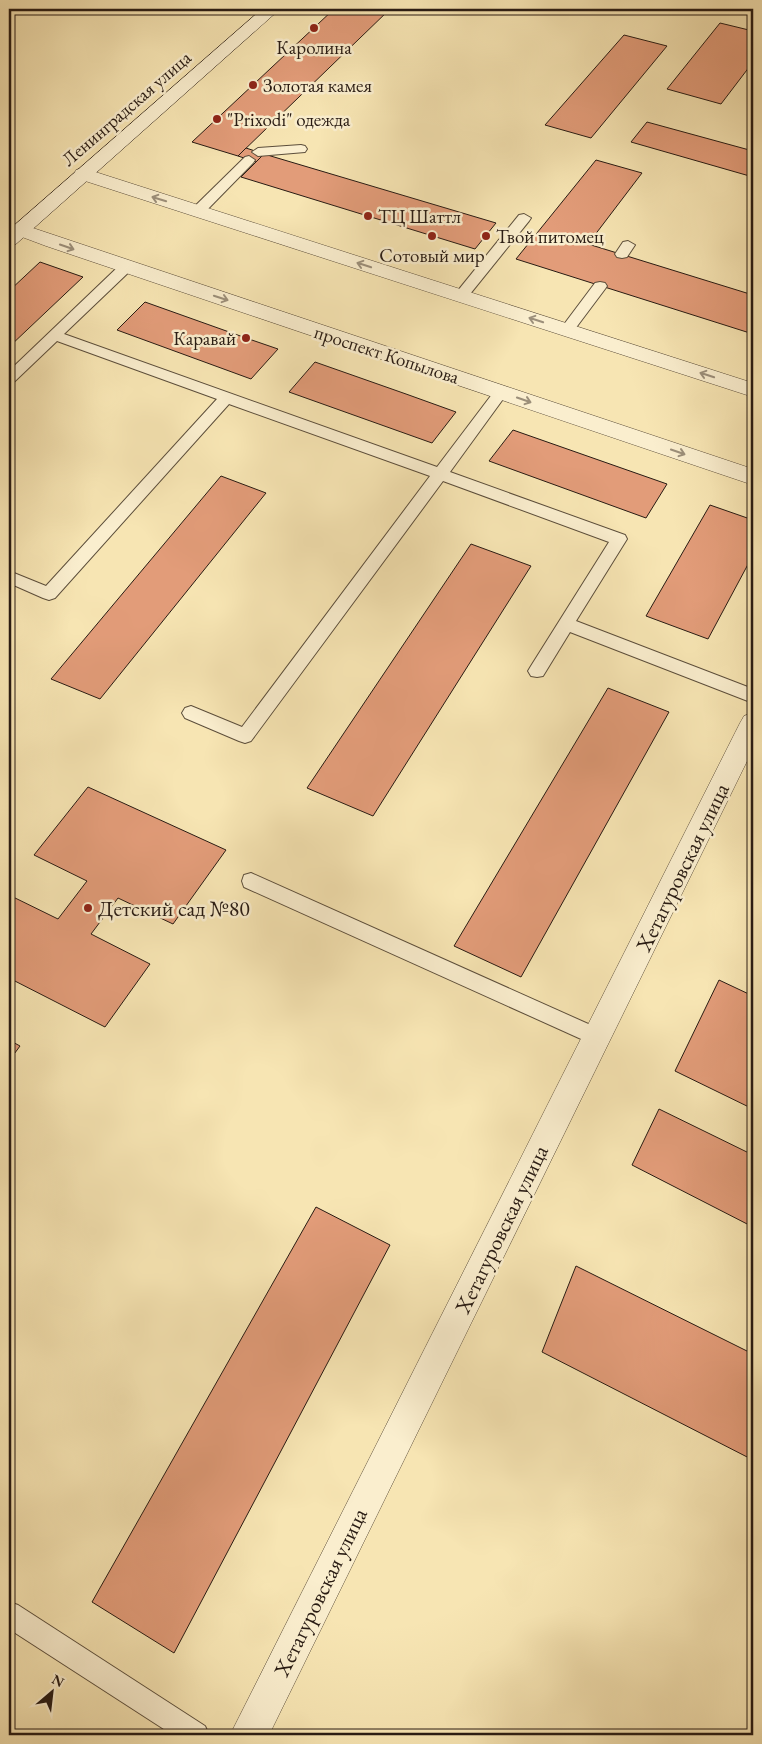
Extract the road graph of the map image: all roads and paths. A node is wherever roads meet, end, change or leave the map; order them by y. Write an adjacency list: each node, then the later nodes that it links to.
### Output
1 (272, 9): 4 (street, Ленинградская улица)
2 (301, 149): 3 (lane)
3 (254, 156): 5 (lane)
4 (83, 174): 5 (street, one-way to 4); 7 (street, Ленинградская улица)
5 (198, 211): 10 (street, one-way to 5)
6 (524, 218): 10 (lane)
7 (15, 235): 8 (street, проспект Копылова, one-way to 8)
8 (126, 267): 12 (lane); 15 (street, проспект Копылова, one-way to 15)
9 (600, 286): 11 (lane)
10 (461, 296): 11 (street, one-way to 10)
11 (568, 330): 14 (street, one-way to 11)
12 (54, 335): 13 (lane); 16 (lane)
13 (9, 379)
14 (753, 390)
15 (501, 392): 17 (lane); 18 (street, проспект Копылова, one-way to 18)
16 (227, 397): 17 (lane); 19 (lane)
17 (440, 474): 20 (lane); 23 (lane)
18 (753, 477)
19 (9, 578)
20 (566, 624): 21 (lane); 22 (lane)
21 (537, 671)
22 (753, 696)
23 (191, 713)
24 (753, 723): 26 (street, Хетагуровская улица)
25 (251, 881): 26 (lane)
26 (596, 1038): 29 (street, Хетагуровская улица)
27 (9, 1614): 28 (lane)
28 (196, 1735)
29 (249, 1735)

